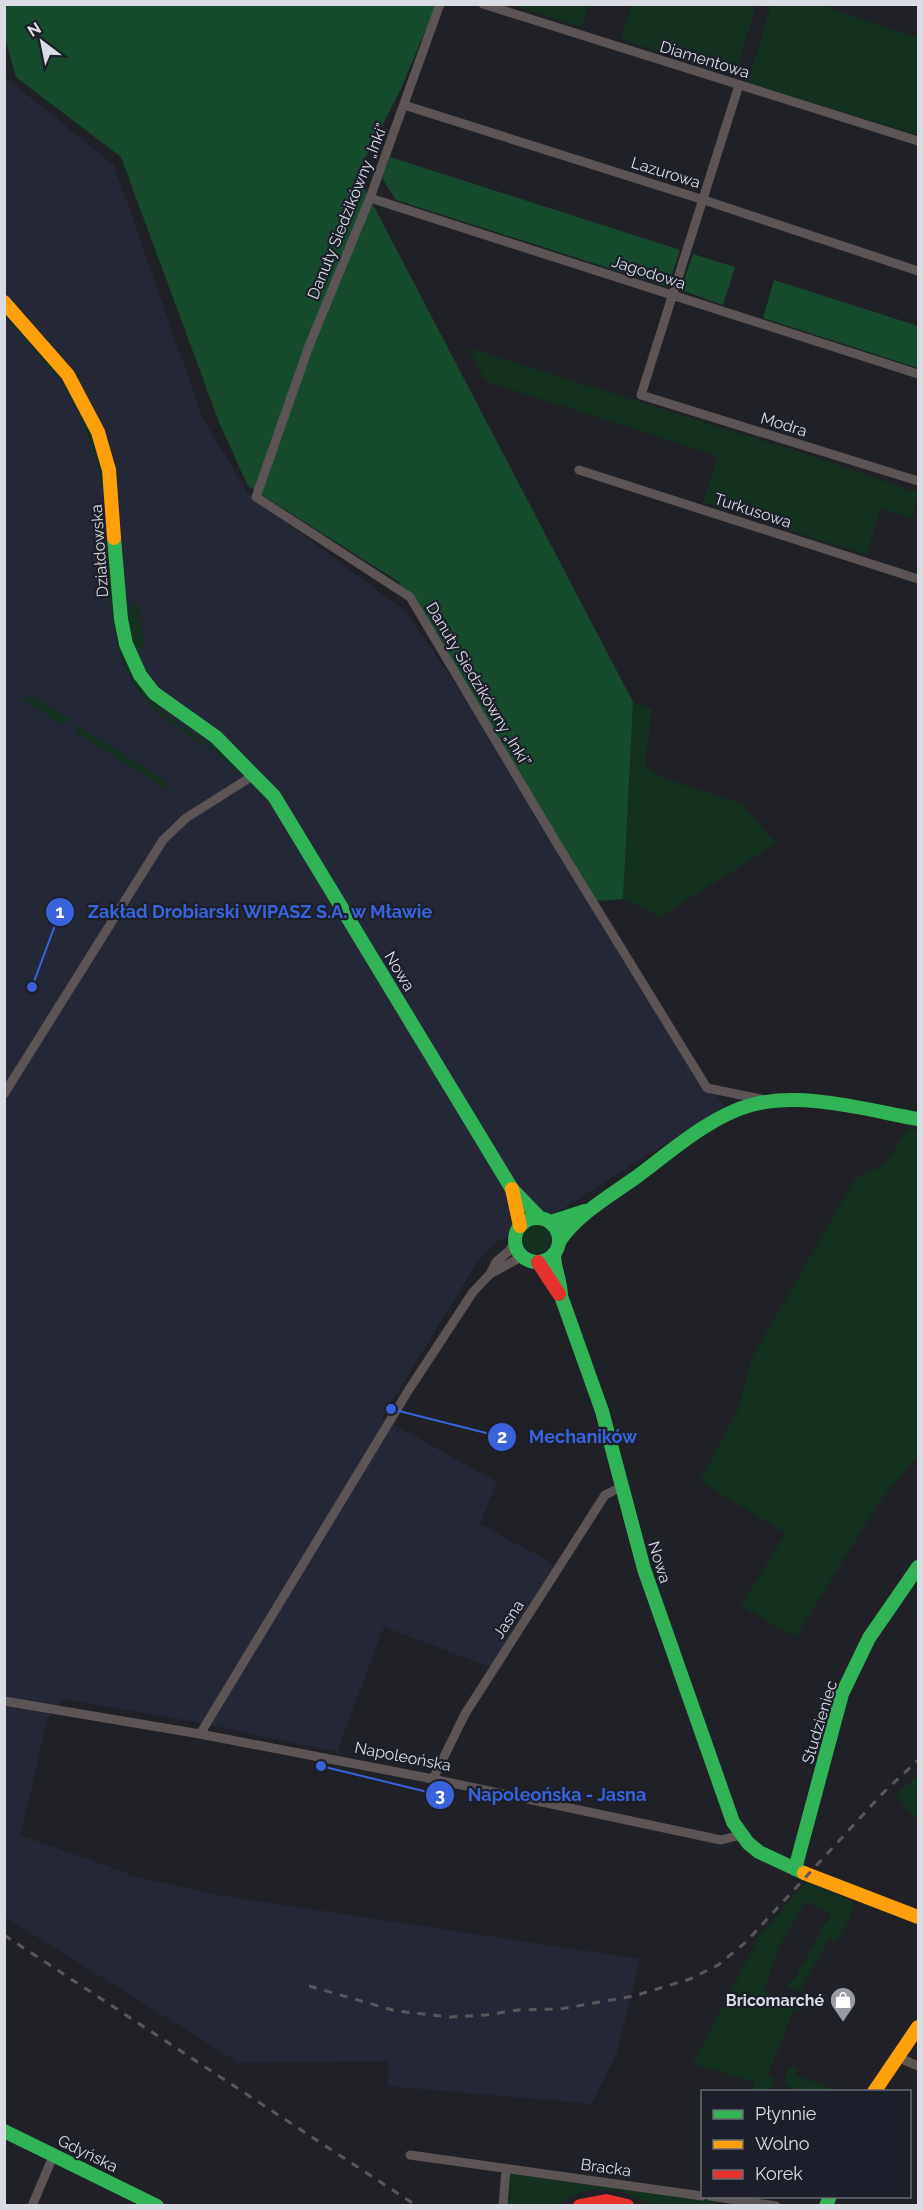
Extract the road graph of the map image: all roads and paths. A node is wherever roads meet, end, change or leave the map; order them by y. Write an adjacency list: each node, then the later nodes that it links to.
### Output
1 (440, 4): 4 (street, Danuty Siedzikówny „Inki”)
2 (483, 4): 3 (street, Diamentowa)
3 (739, 85): 5 (street, Diamentowa); 7 (street)
4 (404, 105): 6 (street, Danuty Siedzikówny „Inki”); 7 (street, Lazurowa)
5 (918, 141)
6 (370, 198): 9 (street, Jagodowa); 17 (street, Danuty Siedzikówny „Inki”)
7 (704, 200): 8 (street, Lazurowa); 9 (street)
8 (918, 271)
9 (673, 295): 11 (street, Jagodowa); 13 (street, Modra)
10 (4, 302): 15 (street, Działdowska)
11 (918, 374)
12 (579, 470): 14 (street, Turkusowa)
13 (918, 481)
14 (918, 579)
15 (254, 775): 16 (street); 19 (street, Nowa)
16 (4, 1094)
17 (773, 1102): 18 (street); 20 (street)
18 (918, 1119)
19 (512, 1189): 21 (street, Nowa); 22 (street, Nowa)
20 (590, 1210): 21 (street); 23 (street)
21 (545, 1220): 22 (street); 23 (street)
22 (518, 1233): 24 (street); 26 (street)
23 (557, 1248): 25 (street); 27 (street, Nowa)
24 (523, 1256): 25 (street); 26 (street)
25 (538, 1262): 27 (street, Nowa)
26 (490, 1274): 31 (street)
27 (561, 1296): 28 (street, Nowa)
28 (621, 1487): 32 (street, Jasna); 33 (street, Nowa)
29 (918, 1567): 34 (street, Studzieniec)
30 (4, 1701): 31 (street, Napoleońska)
31 (200, 1734): 32 (street, Napoleońska)
32 (434, 1779): 33 (street, Napoleońska)
33 (741, 1835): 34 (street)
34 (795, 1869): 35 (street)
35 (918, 1917)
36 (918, 2027): 37 (street)
37 (897, 2057): 38 (street); 39 (street)
38 (918, 2066)
39 (875, 2090)
40 (4, 2132): 41 (street, Gdyńska)
41 (54, 2154): 46 (street); 47 (street, Gdyńska)
42 (410, 2155): 43 (street, Bracka)
43 (506, 2169): 44 (street, Bracka); 48 (street)
44 (701, 2196)
45 (725, 2198): 51 (street)
46 (32, 2205)
47 (157, 2205)
48 (503, 2205)
49 (580, 2205): 50 (street)
50 (627, 2205)
51 (776, 2205)

